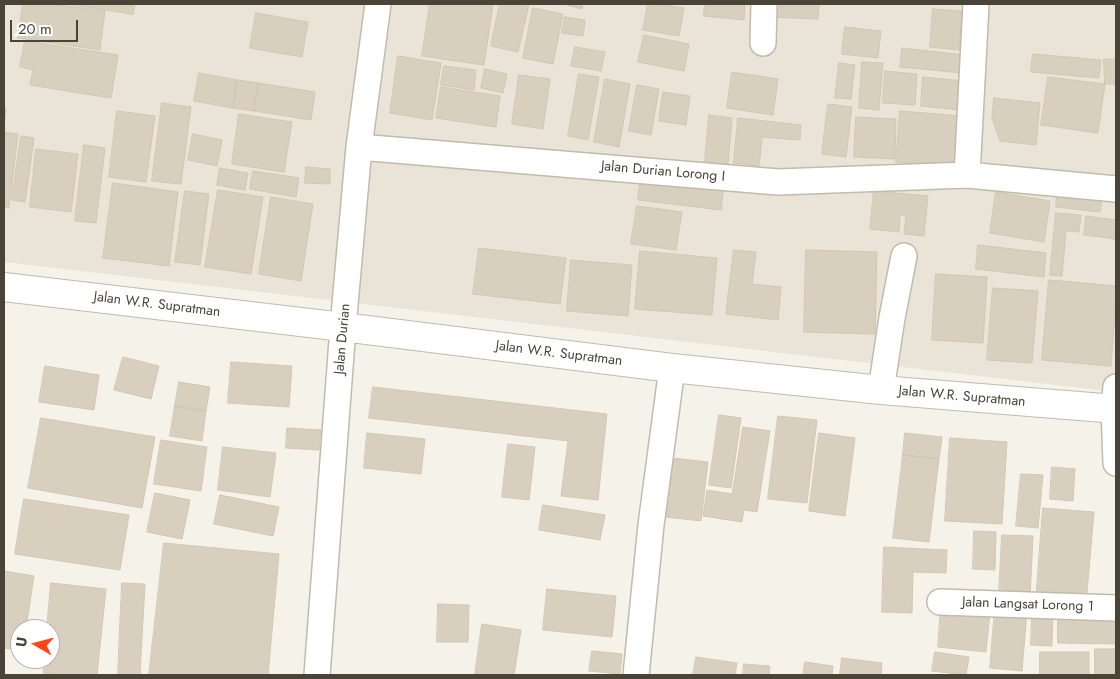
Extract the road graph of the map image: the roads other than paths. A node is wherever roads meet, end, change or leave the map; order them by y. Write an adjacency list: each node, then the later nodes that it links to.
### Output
1 (378, 4): 5 (street, Jalan Durian)
2 (764, 4): 4 (street)
3 (976, 4): 6 (street)
4 (763, 43)
5 (360, 147): 6 (street, Jalan Durian Lorong I); 10 (street, Jalan Durian)
6 (967, 175): 7 (street, Jalan Durian Lorong I)
7 (1116, 189)
8 (904, 256): 12 (street)
9 (4, 287): 10 (street, Jalan W.R. Supratman)
10 (343, 327): 11 (street, Jalan W.R. Supratman); 17 (street, Jalan Durian)
11 (672, 368): 12 (street, Jalan W.R. Supratman); 18 (street)
12 (881, 390): 13 (street, Jalan W.R. Supratman)
13 (1115, 402): 14 (street)
14 (1116, 463)
15 (940, 602): 16 (street, Jalan Langsat Lorong 1)
16 (1116, 608)
17 (317, 675)
18 (636, 675)

